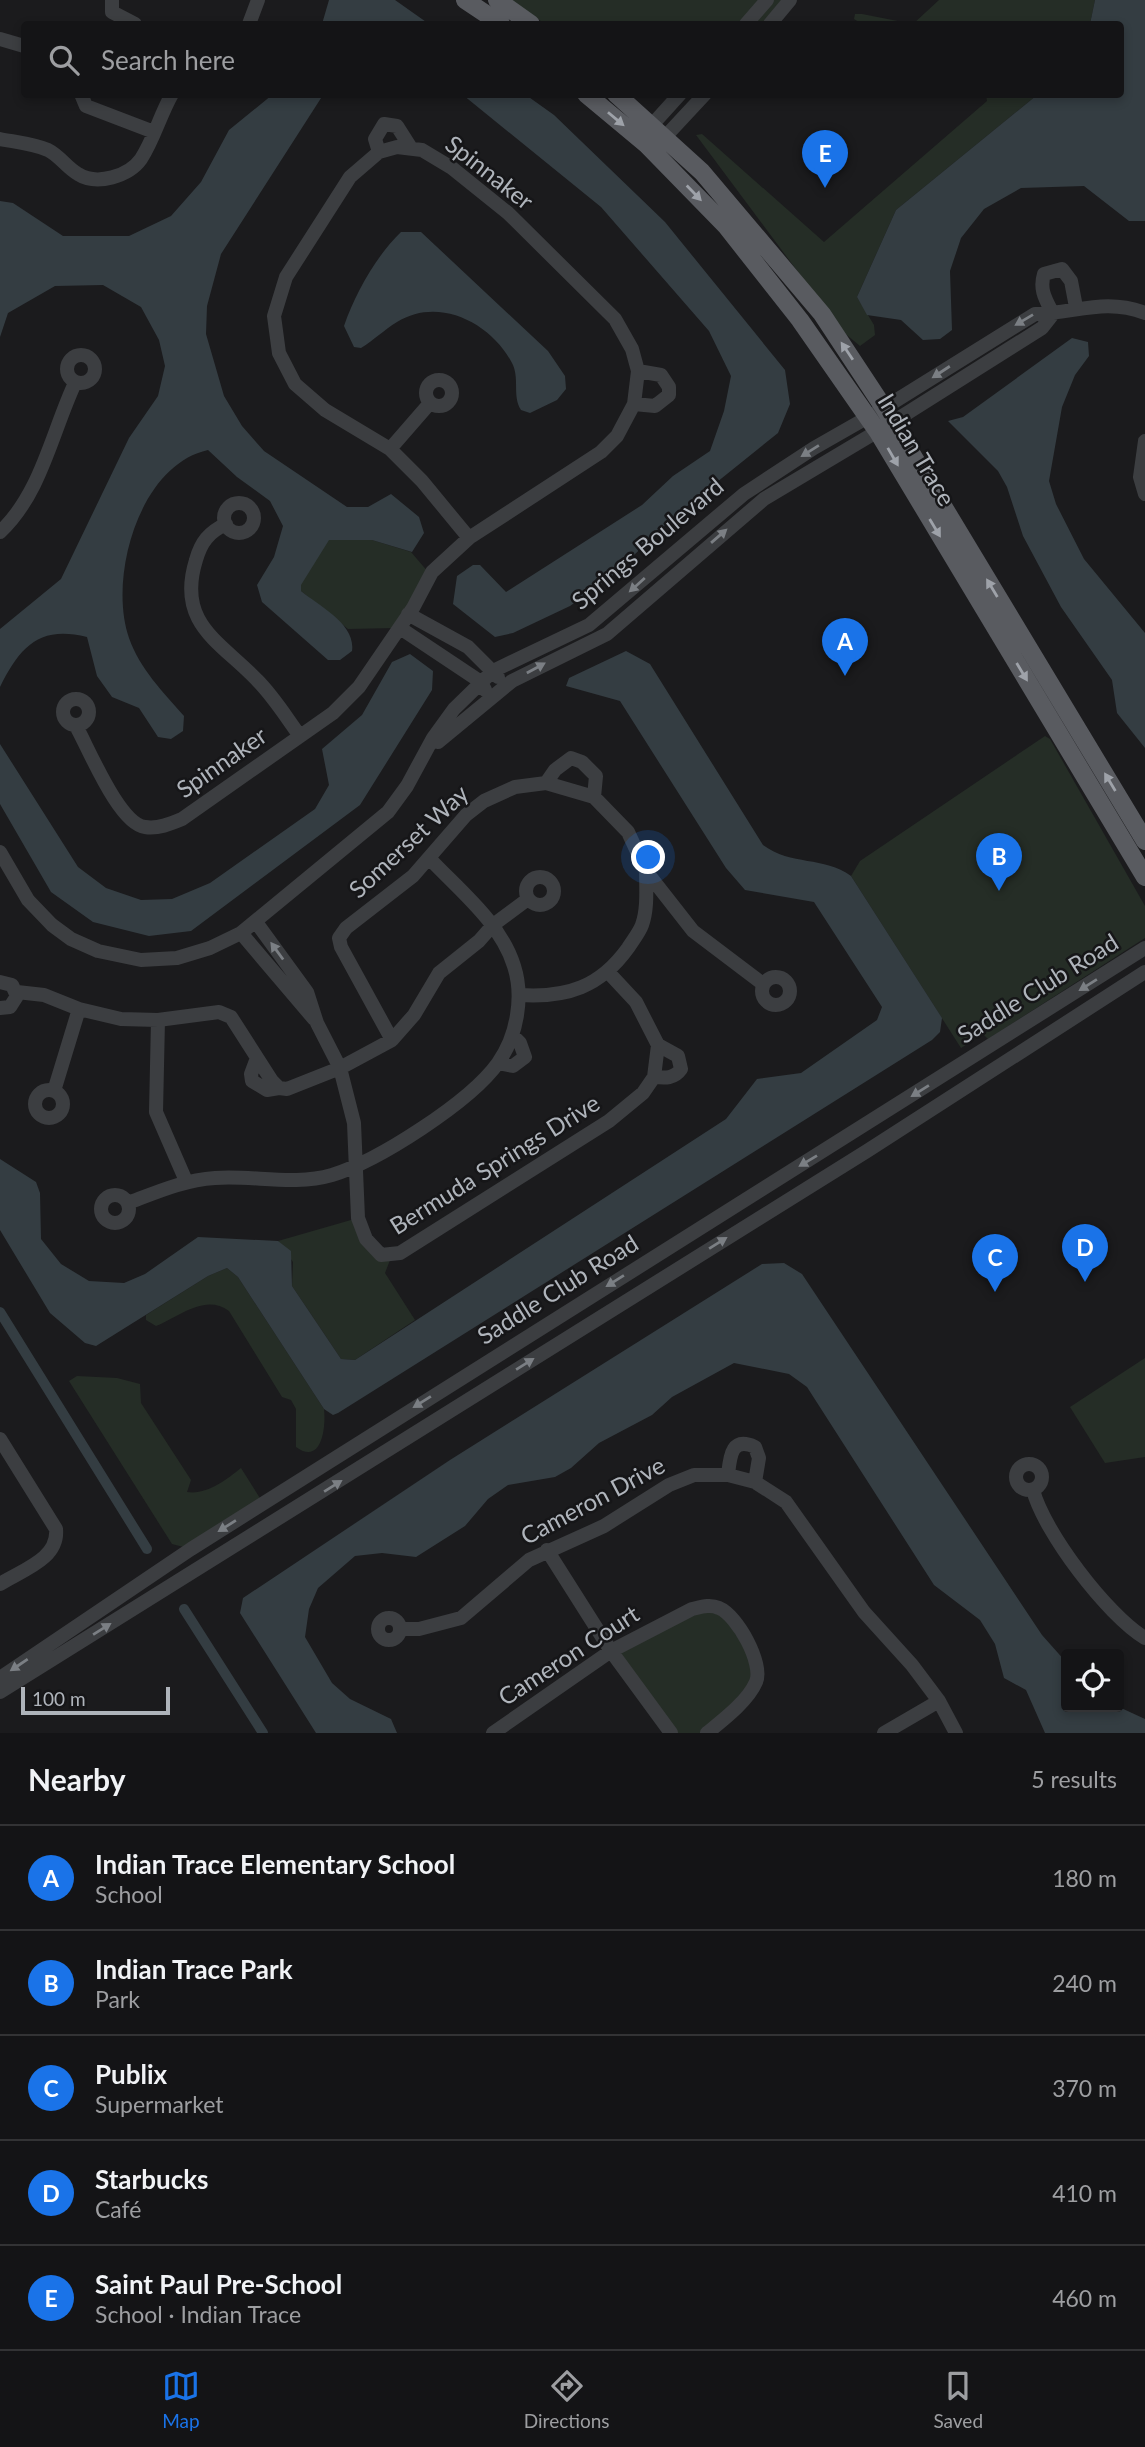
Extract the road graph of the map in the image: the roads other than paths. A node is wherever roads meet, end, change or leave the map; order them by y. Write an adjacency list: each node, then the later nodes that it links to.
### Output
1 (112, 0): 7 (street)
2 (258, 0): 8 (street)
3 (465, 0): 9 (main road)
4 (497, 0): 10 (main road)
5 (768, 0): 11 (street)
6 (790, 0): 12 (street)
7 (129, 21)
8 (250, 21)
9 (496, 21)
10 (527, 21)
11 (749, 21)
12 (772, 21)
13 (0, 39): 14 (street)
14 (21, 45)
15 (83, 98): 22 (street)
16 (170, 98): 22 (street)
17 (591, 98): 24 (main road, Indian Trace, one-way to 24)
18 (621, 98): 21 (main road, Indian Trace)
19 (678, 98): 21 (street)
20 (700, 98): 21 (street)
21 (658, 131): 24 (street); 36 (main road, Indian Trace, one-way to 21)
22 (154, 132): 23 (street)
23 (0, 139)
24 (646, 144): 36 (main road, Indian Trace, one-way to 36)
25 (411, 148): 26 (street, Spinnaker); 26 (street); 32 (street, Spinnaker)
26 (379, 152): 38 (street)
27 (1076, 307): 28 (street); 29 (street); 29 (street)
28 (1145, 313)
29 (1053, 314): 30 (street, one-way to 30); 31 (street)
30 (987, 342): 31 (street); 36 (street, one-way to 36)
31 (996, 356): 36 (street)
32 (638, 371): 35 (street, Spinnaker); 35 (street)
33 (75, 383): 41 (street)
34 (430, 403): 38 (street)
35 (634, 404): 42 (street, Spinnaker)
36 (881, 420): 45 (street, Springs Boulevard, one-way to 45); 47 (street, Springs Boulevard, one-way to 36); 54 (main road, Indian Trace, one-way to 36); 58 (main road, Indian Trace, one-way to 58)
37 (1145, 441): 39 (street)
38 (390, 449): 42 (street)
39 (1145, 494)
40 (226, 524): 50 (street)
41 (0, 532)
42 (469, 538): 43 (street, Spinnaker)
43 (411, 611): 44 (street, Spinnaker); 45 (street)
44 (400, 628): 46 (street); 50 (street, Spinnaker)
45 (493, 671): 46 (street, Springs Boulevard); 47 (street)
46 (481, 682): 48 (street); 51 (street, Springs Boulevard)
47 (506, 685): 48 (street, Springs Boulevard)
48 (489, 697): 51 (street, Springs Boulevard)
49 (76, 726): 50 (street, Spinnaker)
50 (300, 736)
51 (425, 755): 62 (street, Springs Boulevard)
52 (546, 783): 53 (street, Somerset Way); 53 (street, Somerset Way); 56 (street, Somerset Way)
53 (594, 797): 57 (street, Somerset Way)
54 (1145, 841)
55 (0, 852): 64 (street, Springs Boulevard)
56 (429, 858): 63 (street); 77 (street, Somerset Way)
57 (646, 871): 60 (street, Somerset Way); 61 (street)
58 (1145, 877)
59 (528, 899): 63 (street)
60 (672, 904): 61 (street); 69 (street, Somerset Way)
61 (646, 911): 67 (street)
62 (256, 922): 64 (street, Springs Boulevard); 75 (street, Bermuda Springs Drive, one-way to 62)
63 (492, 925): 71 (street); 77 (street)
64 (240, 933): 75 (street, Bermuda Springs Drive)
65 (1145, 948): 95 (street, Saddle Club Road, one-way to 95)
66 (1145, 972): 96 (street, Saddle Club Road, one-way to 66)
67 (609, 973): 71 (street); 78 (street, Bermuda Springs Drive)
68 (0, 982): 70 (street)
69 (763, 984)
70 (17, 992): 72 (street); 73 (street)
71 (520, 995): 76 (street)
72 (0, 1008)
73 (79, 1009): 74 (street); 82 (street)
74 (158, 1020): 80 (street); 84 (street)
75 (317, 1023): 80 (street, Bermuda Springs Drive)
76 (513, 1035): 79 (street); 79 (street)
77 (392, 1040): 80 (street)
78 (658, 1045): 81 (street); 81 (street, Bermuda Springs Drive)
79 (498, 1063): 83 (street)
80 (340, 1068): 83 (street, Bermuda Springs Drive)
81 (654, 1077): 83 (street, Bermuda Springs Drive)
82 (54, 1091)
83 (356, 1165): 84 (street)
84 (186, 1181): 85 (street)
85 (128, 1203)
86 (0, 1439): 91 (street)
87 (728, 1475): 88 (street, Cameron Drive); 88 (street); 90 (street, Cameron Drive)
88 (755, 1482): 97 (street, Cameron Drive)
89 (1032, 1490): 93 (street)
90 (547, 1550): 92 (street, Cameron Drive); 94 (street)
91 (0, 1584)
92 (401, 1629)
93 (1145, 1637)
94 (611, 1651): 98 (street, Cameron Court); 99 (street); 100 (street, Cameron Court)
95 (0, 1678)
96 (0, 1692)
97 (939, 1701): 101 (street); 102 (street, Cameron Drive)
98 (493, 1733)
99 (671, 1733)
100 (707, 1733)
101 (884, 1733)
102 (956, 1733)

